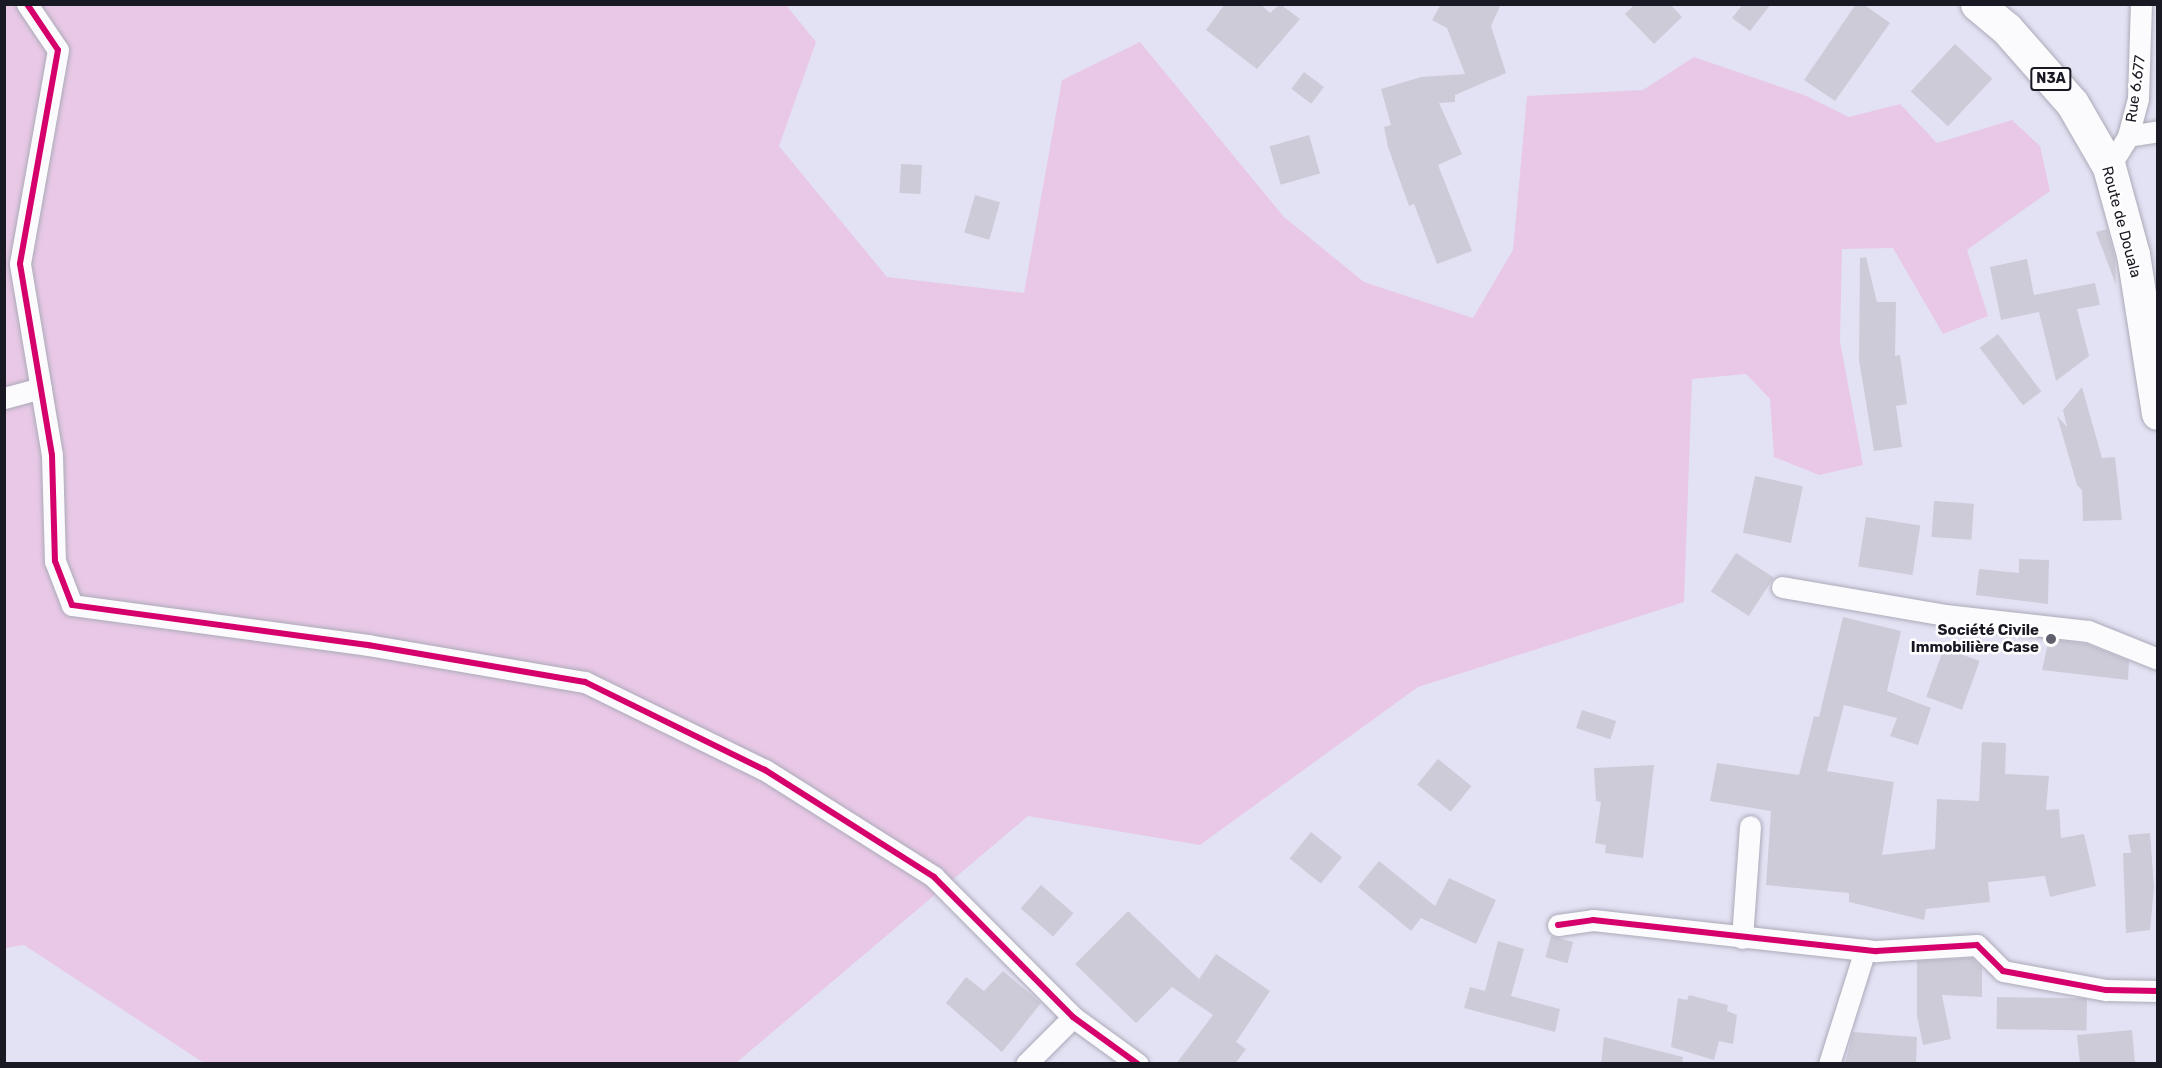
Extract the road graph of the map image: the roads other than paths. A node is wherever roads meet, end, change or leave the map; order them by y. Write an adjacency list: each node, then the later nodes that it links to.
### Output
1 (27, 4): 7 (street)
2 (1977, 4): 6 (highway, Route de Douala / N3A)
3 (2141, 4): 5 (street, Rue 6.677)
4 (2157, 131): 5 (street)
5 (2128, 136): 6 (street, Rue 6.677)
6 (2109, 167): 9 (highway, Route de Douala / N3A)
7 (41, 387): 8 (street); 17 (street)
8 (4, 398)
9 (2157, 413)
10 (1782, 586): 11 (street)
11 (2157, 659)
12 (1750, 826): 14 (street)
13 (1558, 925): 14 (street)
14 (1742, 938): 15 (street)
15 (1865, 950): 16 (street); 20 (street)
16 (2157, 991)
17 (1073, 1017): 18 (street); 19 (street)
18 (1026, 1064)
19 (1138, 1064)
20 (1829, 1064)

